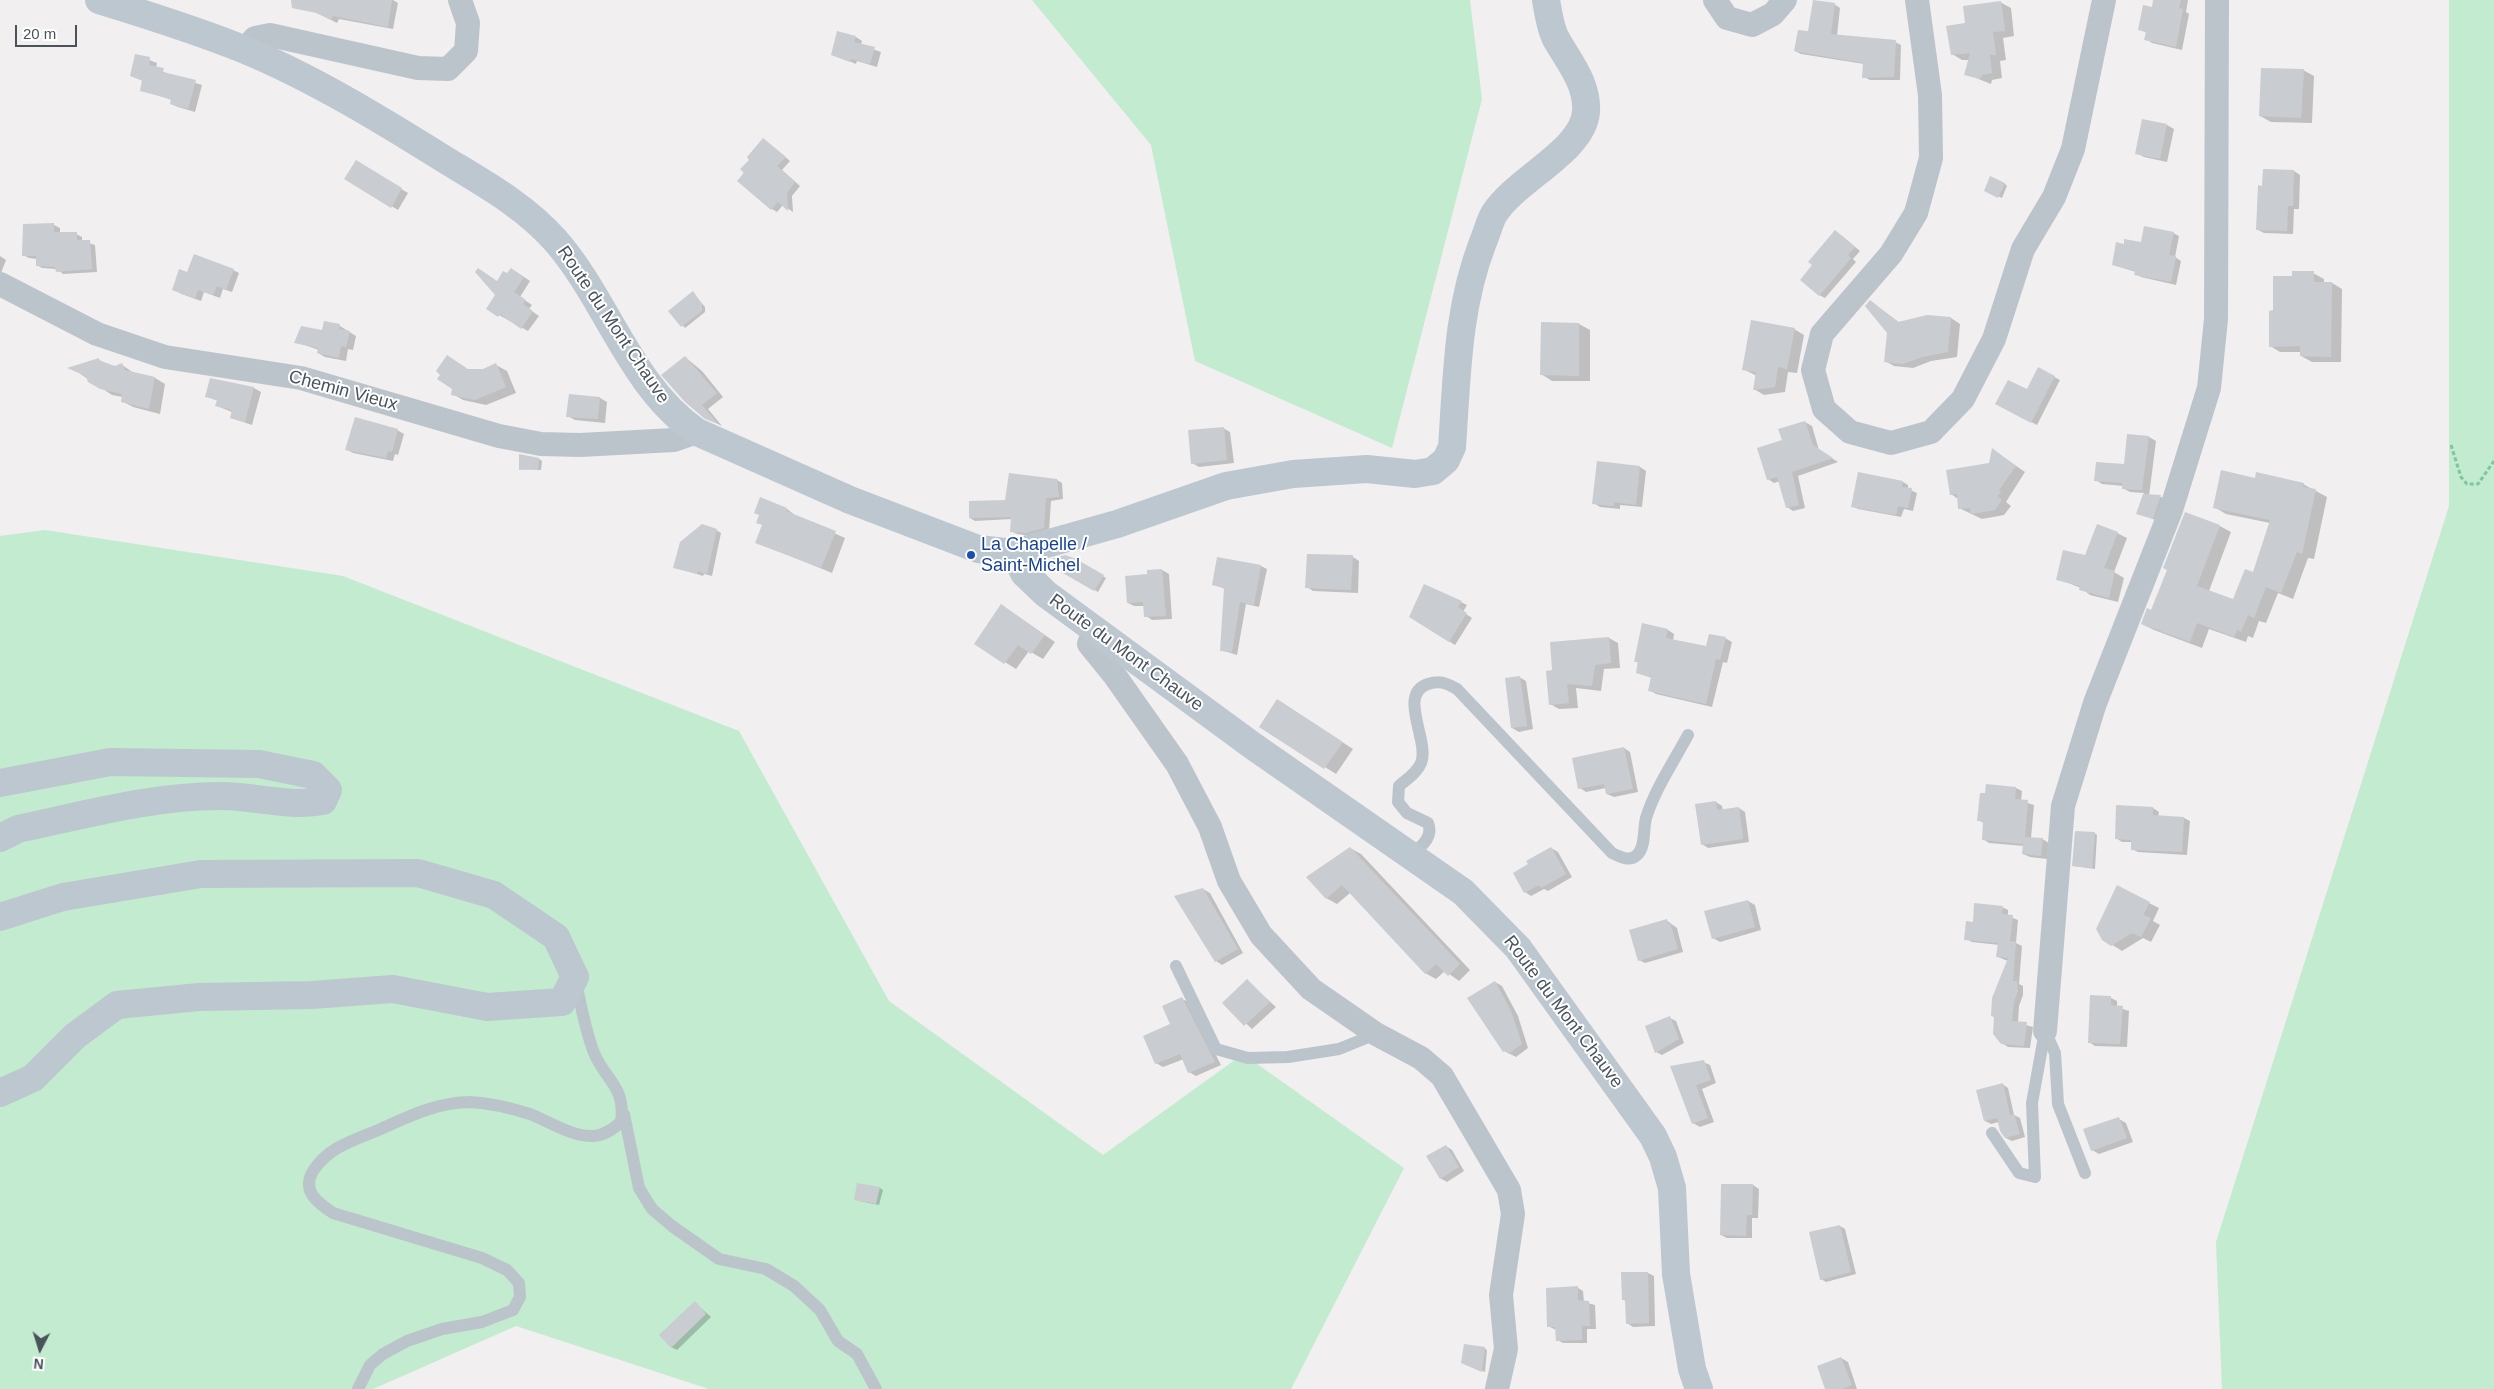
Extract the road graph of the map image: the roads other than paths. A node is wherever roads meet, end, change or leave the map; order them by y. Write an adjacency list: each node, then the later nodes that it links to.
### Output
1 (99, 0): 9 (street, Route du Mont Chauve)
2 (460, 0): 9 (street)
3 (1546, 0): 12 (street)
4 (1715, 0): 5 (street)
5 (1785, 0)
6 (1917, 0): 7 (street)
7 (2104, 0)
8 (2217, 0): 21 (street)
9 (245, 50): 11 (street, Route du Mont Chauve)
10 (0, 284): 11 (street, Chemin Vieux)
11 (697, 432): 12 (street, Route du Mont Chauve)
12 (1014, 553): 13 (street, Route du Mont Chauve)
13 (1094, 631): 17 (street, Route du Mont Chauve); 22 (street)
14 (1688, 735): 17 (lane)
15 (0, 783): 16 (street)
16 (0, 838)
17 (1410, 856): 30 (street, Route du Mont Chauve)
18 (0, 917): 20 (street)
19 (1176, 966): 22 (lane)
20 (575, 977): 23 (street); 24 (lane)
21 (2046, 1031): 25 (lane); 26 (lane)
22 (1376, 1034): 29 (street)
23 (0, 1093)
24 (623, 1106): 27 (lane); 28 (lane)
25 (1992, 1133)
26 (2085, 1173)
27 (358, 1389)
28 (876, 1389)
29 (1497, 1389)
30 (1699, 1389)

